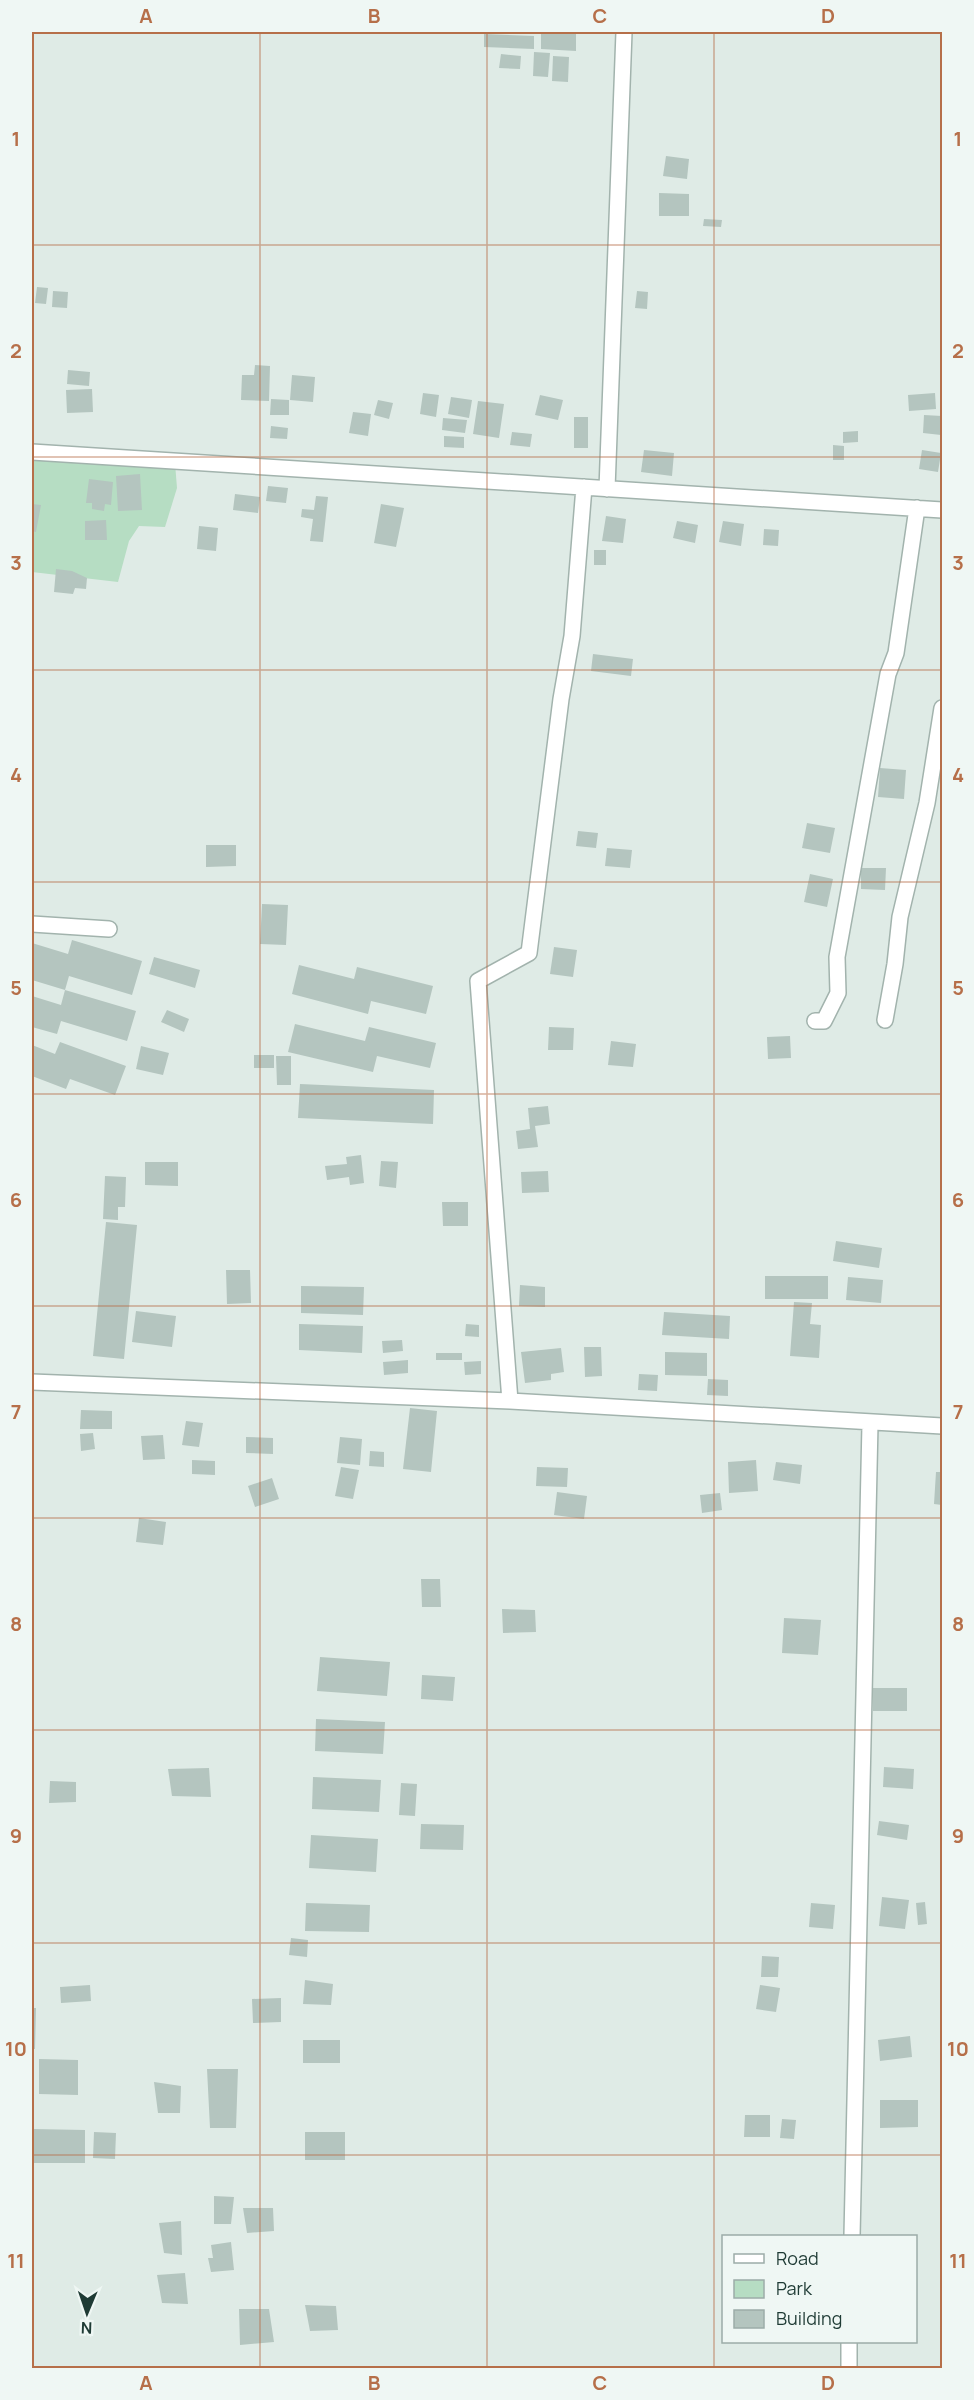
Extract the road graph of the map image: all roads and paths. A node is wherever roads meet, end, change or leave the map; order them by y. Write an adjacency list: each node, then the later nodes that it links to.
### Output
1 (624, 32): 4 (street)
2 (32, 452): 3 (street)
3 (584, 487): 4 (street); 13 (street)
4 (607, 489): 5 (street)
5 (916, 508): 6 (street); 11 (street)
6 (942, 510)
7 (942, 708): 10 (street)
8 (32, 924): 9 (street)
9 (109, 929)
10 (885, 1020)
11 (815, 1021)
12 (32, 1382): 13 (street)
13 (510, 1401): 14 (street)
14 (870, 1424): 15 (street); 16 (street)
15 (942, 1426)
16 (852, 2235)
17 (849, 2343): 18 (street)
18 (849, 2368)

